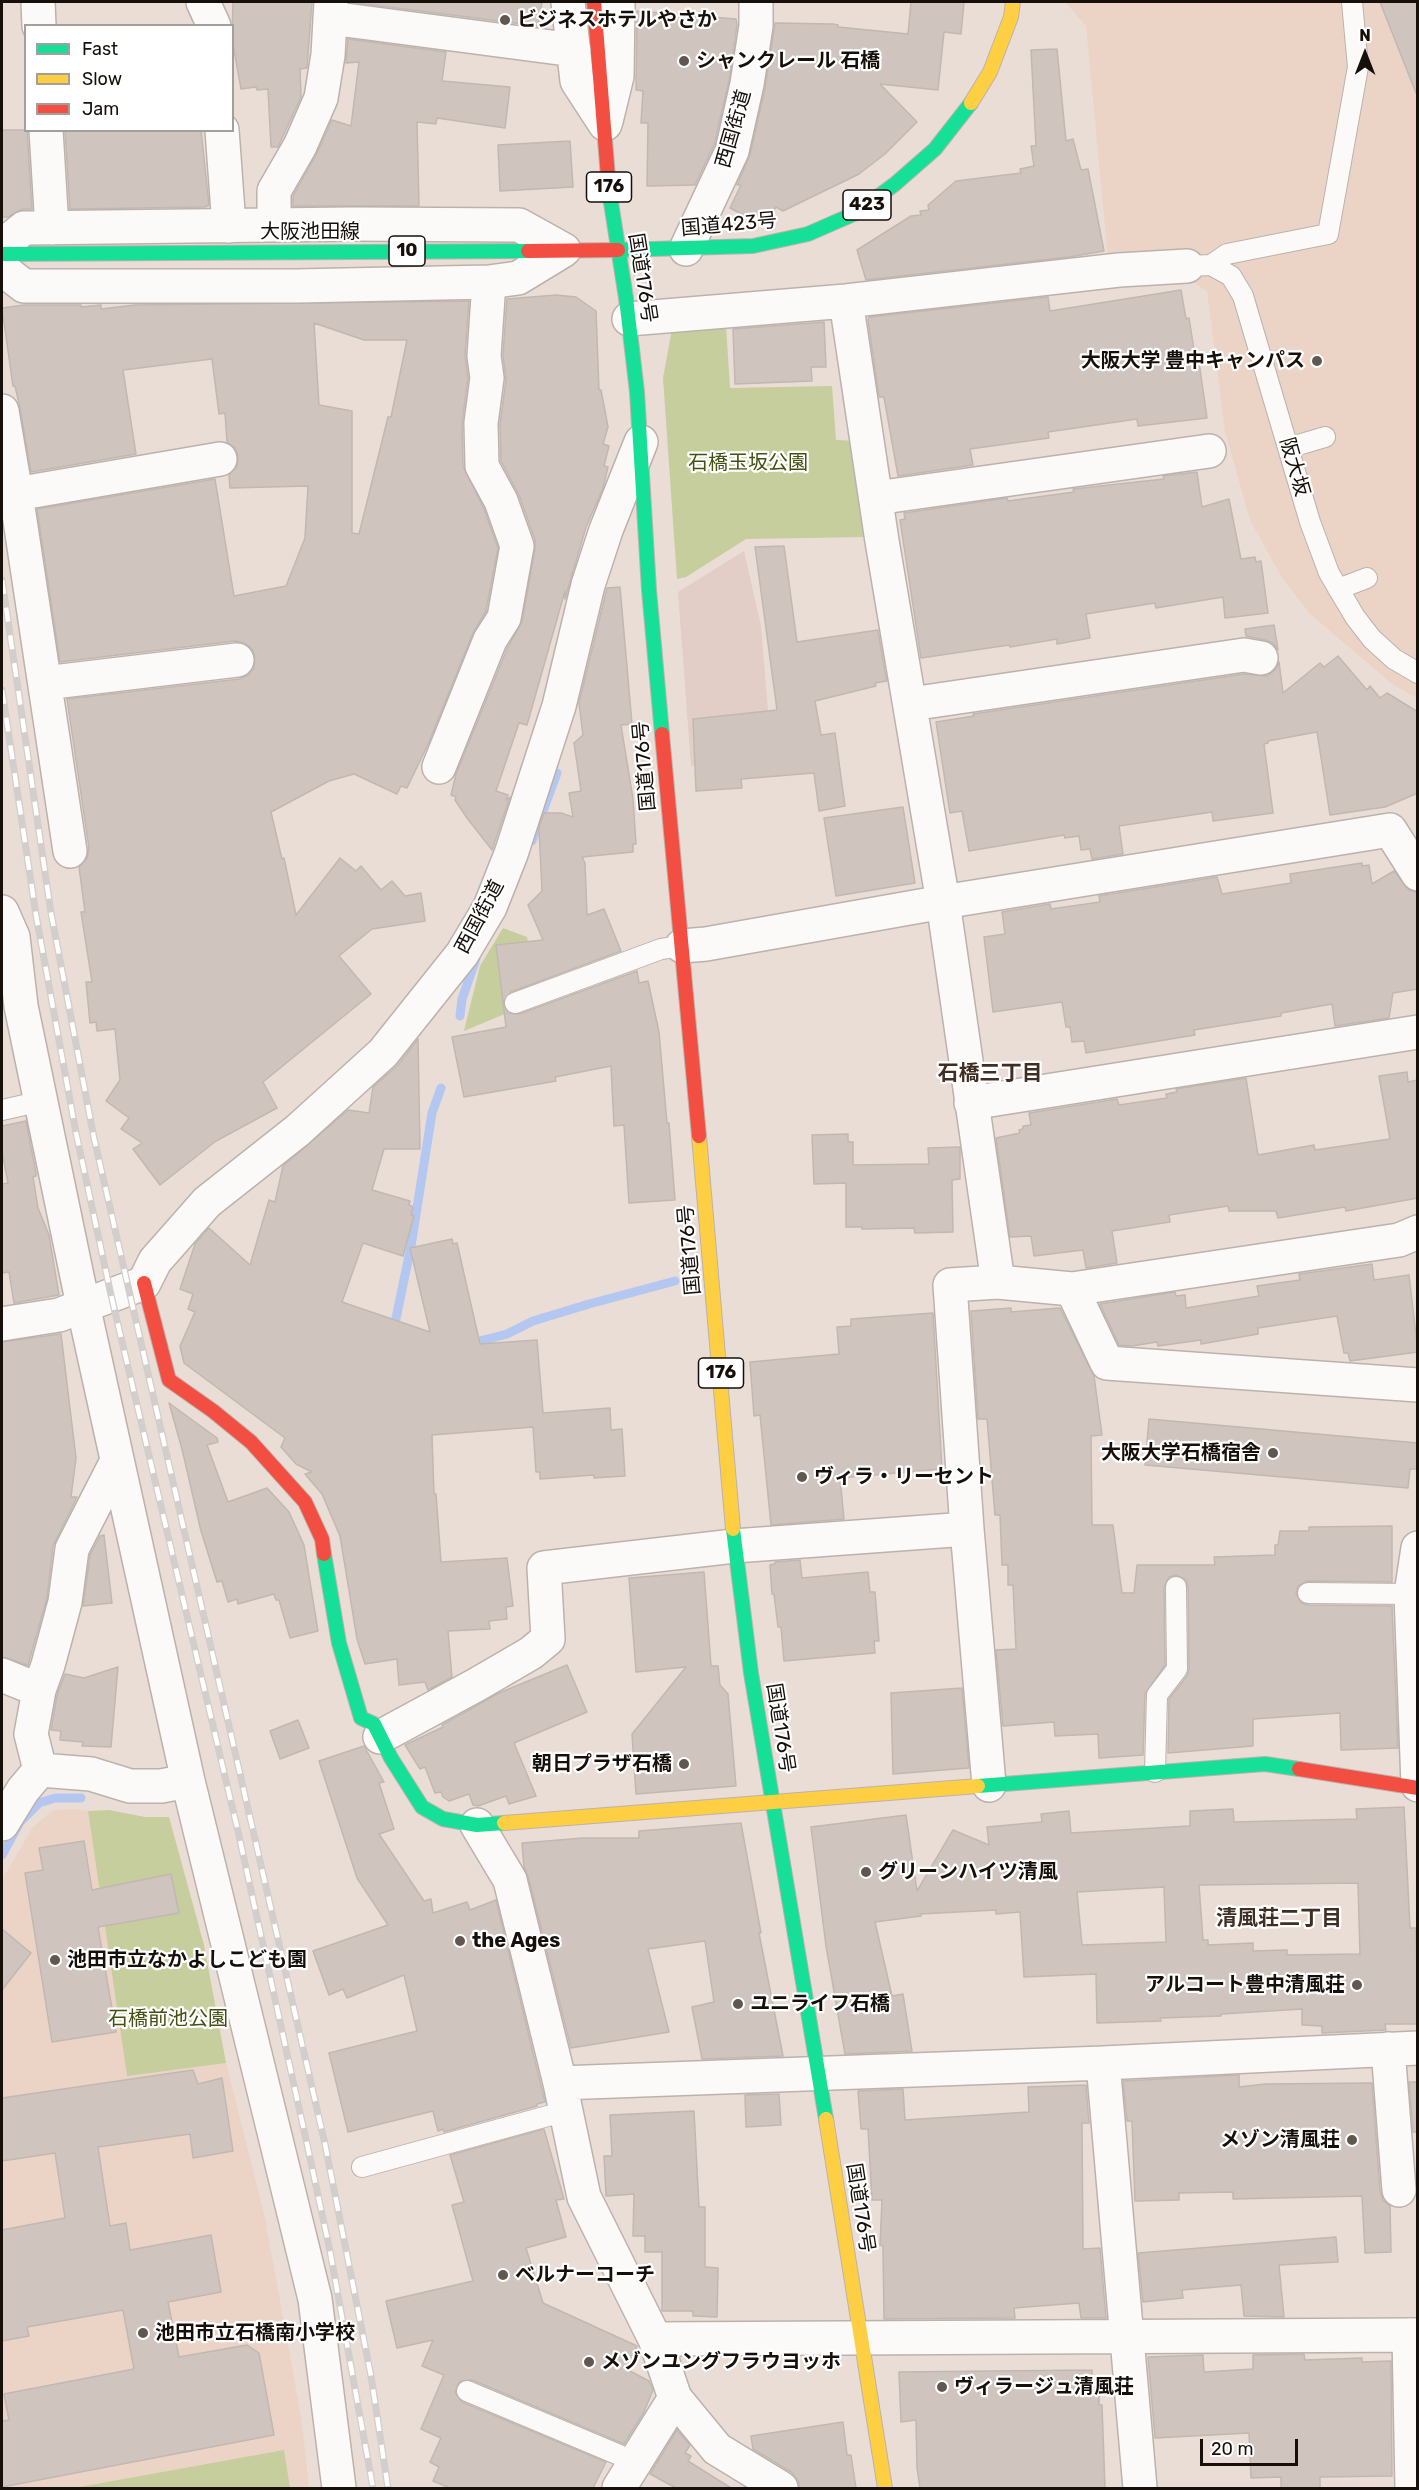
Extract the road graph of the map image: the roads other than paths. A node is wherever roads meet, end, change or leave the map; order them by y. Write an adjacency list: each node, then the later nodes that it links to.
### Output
1 (38, 2): 10 (street)
2 (203, 2): 11 (street)
3 (568, 2): 12 (street)
4 (594, 2): 13 (main road, 国道176号 / 176)
5 (618, 2): 13 (street)
6 (756, 2): 21 (street, 西国街道)
7 (1013, 2): 21 (main road, 国道423号 / 423)
8 (1352, 2): 24 (lane)
9 (330, 10): 12 (street); 16 (street)
10 (39, 24)
11 (213, 24)
12 (574, 50): 13 (street)
13 (605, 124): 22 (main road, 国道176号 / 176)
14 (46, 132): 18 (street)
15 (222, 132): 17 (street)
16 (274, 225): 17 (street); 20 (street)
17 (229, 226): 18 (street)
18 (52, 228): 19 (street)
19 (2, 246)
20 (564, 249): 22 (main road, 大阪池田線 / 10); 23 (main road, 大阪池田線 / 10); 26 (street)
21 (686, 249): 22 (main road, 国道423号 / 423)
22 (618, 250): 28 (main road, 国道176号 / 176)
23 (2, 254)
24 (1199, 265): 27 (street); 32 (lane, 阪大坂)
25 (2, 270): 26 (street)
26 (489, 282): 44 (street)
27 (846, 301): 28 (street); 36 (street)
28 (629, 319): 31 (main road, 国道176号 / 176)
29 (2, 411): 35 (street)
30 (1325, 437): 32 (lane)
31 (641, 442): 49 (main road, 国道176号 / 176); 58 (street, 西国街道)
32 (1288, 448): 38 (lane, 阪大坂)
33 (1209, 451): 36 (street)
34 (220, 459): 35 (street)
35 (16, 494): 42 (street)
36 (876, 498): 43 (street)
37 (1367, 578): 38 (lane)
38 (1338, 589): 41 (lane, 阪大坂)
39 (1261, 658): 43 (street)
40 (237, 660): 42 (street)
41 (1418, 673)
42 (45, 683): 45 (street)
43 (910, 704): 47 (street)
44 (439, 767)
45 (70, 851)
46 (1418, 874): 47 (street)
47 (943, 902): 49 (street); 54 (street)
48 (2, 912): 51 (street)
49 (682, 946): 50 (lane); 65 (main road, 国道176号 / 176)
50 (515, 1003)
51 (11, 1008): 53 (street)
52 (1418, 1032): 54 (street)
53 (42, 1101): 55 (lane); 60 (street)
54 (971, 1103): 57 (street)
55 (2, 1110)
56 (1418, 1232): 59 (street)
57 (998, 1282): 59 (street); 64 (street)
58 (144, 1283): 60 (street); 72 (main road)
59 (1072, 1289): 62 (street)
60 (83, 1305): 61 (street); 63 (street)
61 (2, 1324)
62 (1418, 1385)
63 (117, 1461): 71 (street); 75 (street)
64 (968, 1529): 65 (street); 76 (street)
65 (734, 1546): 72 (street); 78 (main road, 国道176号 / 176)
66 (1418, 1548): 69 (street)
67 (1176, 1587): 74 (lane)
68 (1308, 1593): 69 (lane)
69 (1410, 1594): 77 (street)
70 (2, 1675): 71 (street)
71 (39, 1690): 73 (street)
72 (380, 1737): 80 (main road)
73 (40, 1770): 75 (street); 79 (street)
74 (1155, 1772): 76 (main road); 77 (main road)
75 (188, 1781): 94 (street)
76 (989, 1785): 78 (main road)
77 (1418, 1786)
78 (773, 1802): 80 (main road); 83 (main road, 国道176号 / 176)
79 (2, 1824)
80 (477, 1825): 84 (street)
81 (1403, 2049): 82 (street); 86 (street)
82 (1103, 2063): 83 (street); 89 (street)
83 (819, 2074): 84 (street); 88 (main road, 国道176号 / 176)
84 (563, 2097): 85 (lane); 90 (street)
85 (362, 2167)
86 (1399, 2190)
87 (1413, 2335): 89 (street); 98 (street)
88 (862, 2338): 89 (street); 90 (street); 96 (main road, 国道176号 / 176)
89 (1126, 2338): 97 (street)
90 (655, 2339): 92 (street)
91 (467, 2391): 93 (lane)
92 (675, 2397): 93 (street); 95 (street)
93 (627, 2475)
94 (339, 2488)
95 (781, 2488)
96 (885, 2488)
97 (1140, 2488)
98 (1412, 2488)

